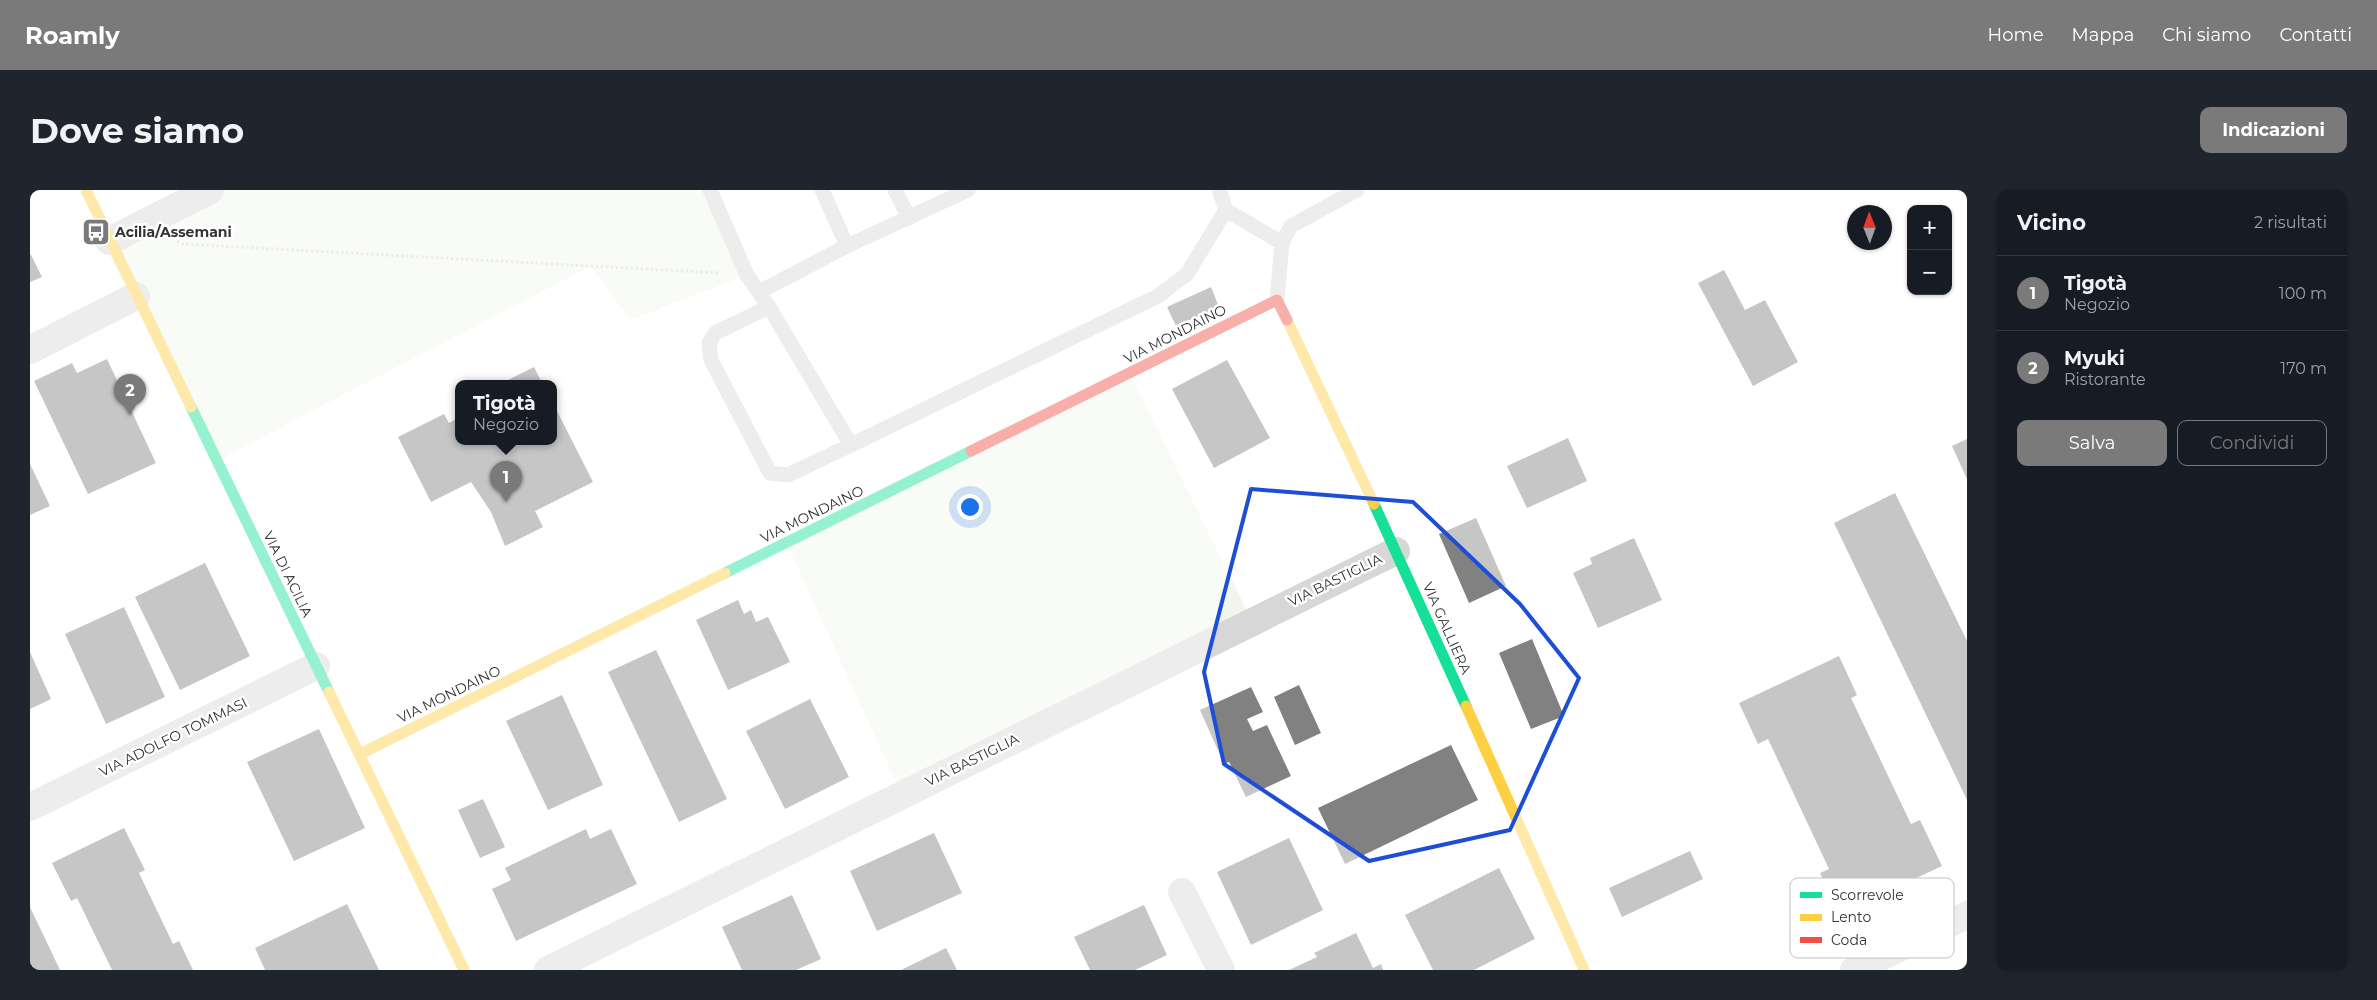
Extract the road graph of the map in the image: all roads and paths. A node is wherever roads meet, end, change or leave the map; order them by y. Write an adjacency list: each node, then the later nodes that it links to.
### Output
1 (86, 190): 12 (street, VIA DI ACILIA)
2 (210, 190): 11 (street)
3 (710, 190): 15 (lane)
4 (822, 190): 14 (lane)
5 (895, 190): 10 (lane)
6 (968, 190): 10 (lane)
7 (1219, 190): 9 (lane)
8 (1357, 190): 13 (lane)
9 (1226, 210): 13 (lane); 21 (lane)
10 (909, 218): 14 (lane)
11 (142, 225): 12 (street); 15 (path)
12 (109, 241): 17 (street, VIA DI ACILIA)
13 (1282, 243): 18 (lane)
14 (847, 246): 16 (lane)
15 (747, 275): 16 (lane)
16 (759, 292): 19 (lane)
17 (136, 296): 20 (street); 23 (street, VIA DI ACILIA)
18 (1277, 300): 22 (street, VIA GALLIERA); 24 (street, VIA MONDAINO)
19 (769, 307): 21 (lane); 21 (lane)
20 (30, 350)
21 (851, 445)
22 (1396, 551): 31 (street, VIA BASTIGLIA); 33 (street, VIA GALLIERA)
23 (316, 666): 24 (street, VIA DI ACILIA); 25 (street, VIA ADOLFO TOMMASI)
24 (360, 754): 30 (street, VIA DI ACILIA)
25 (30, 807)
26 (1182, 892): 32 (street)
27 (1967, 915): 28 (street)
28 (1954, 921)
29 (1879, 958): 34 (street)
30 (464, 970)
31 (548, 970)
32 (1221, 970)
33 (1584, 970)
34 (1854, 970)

